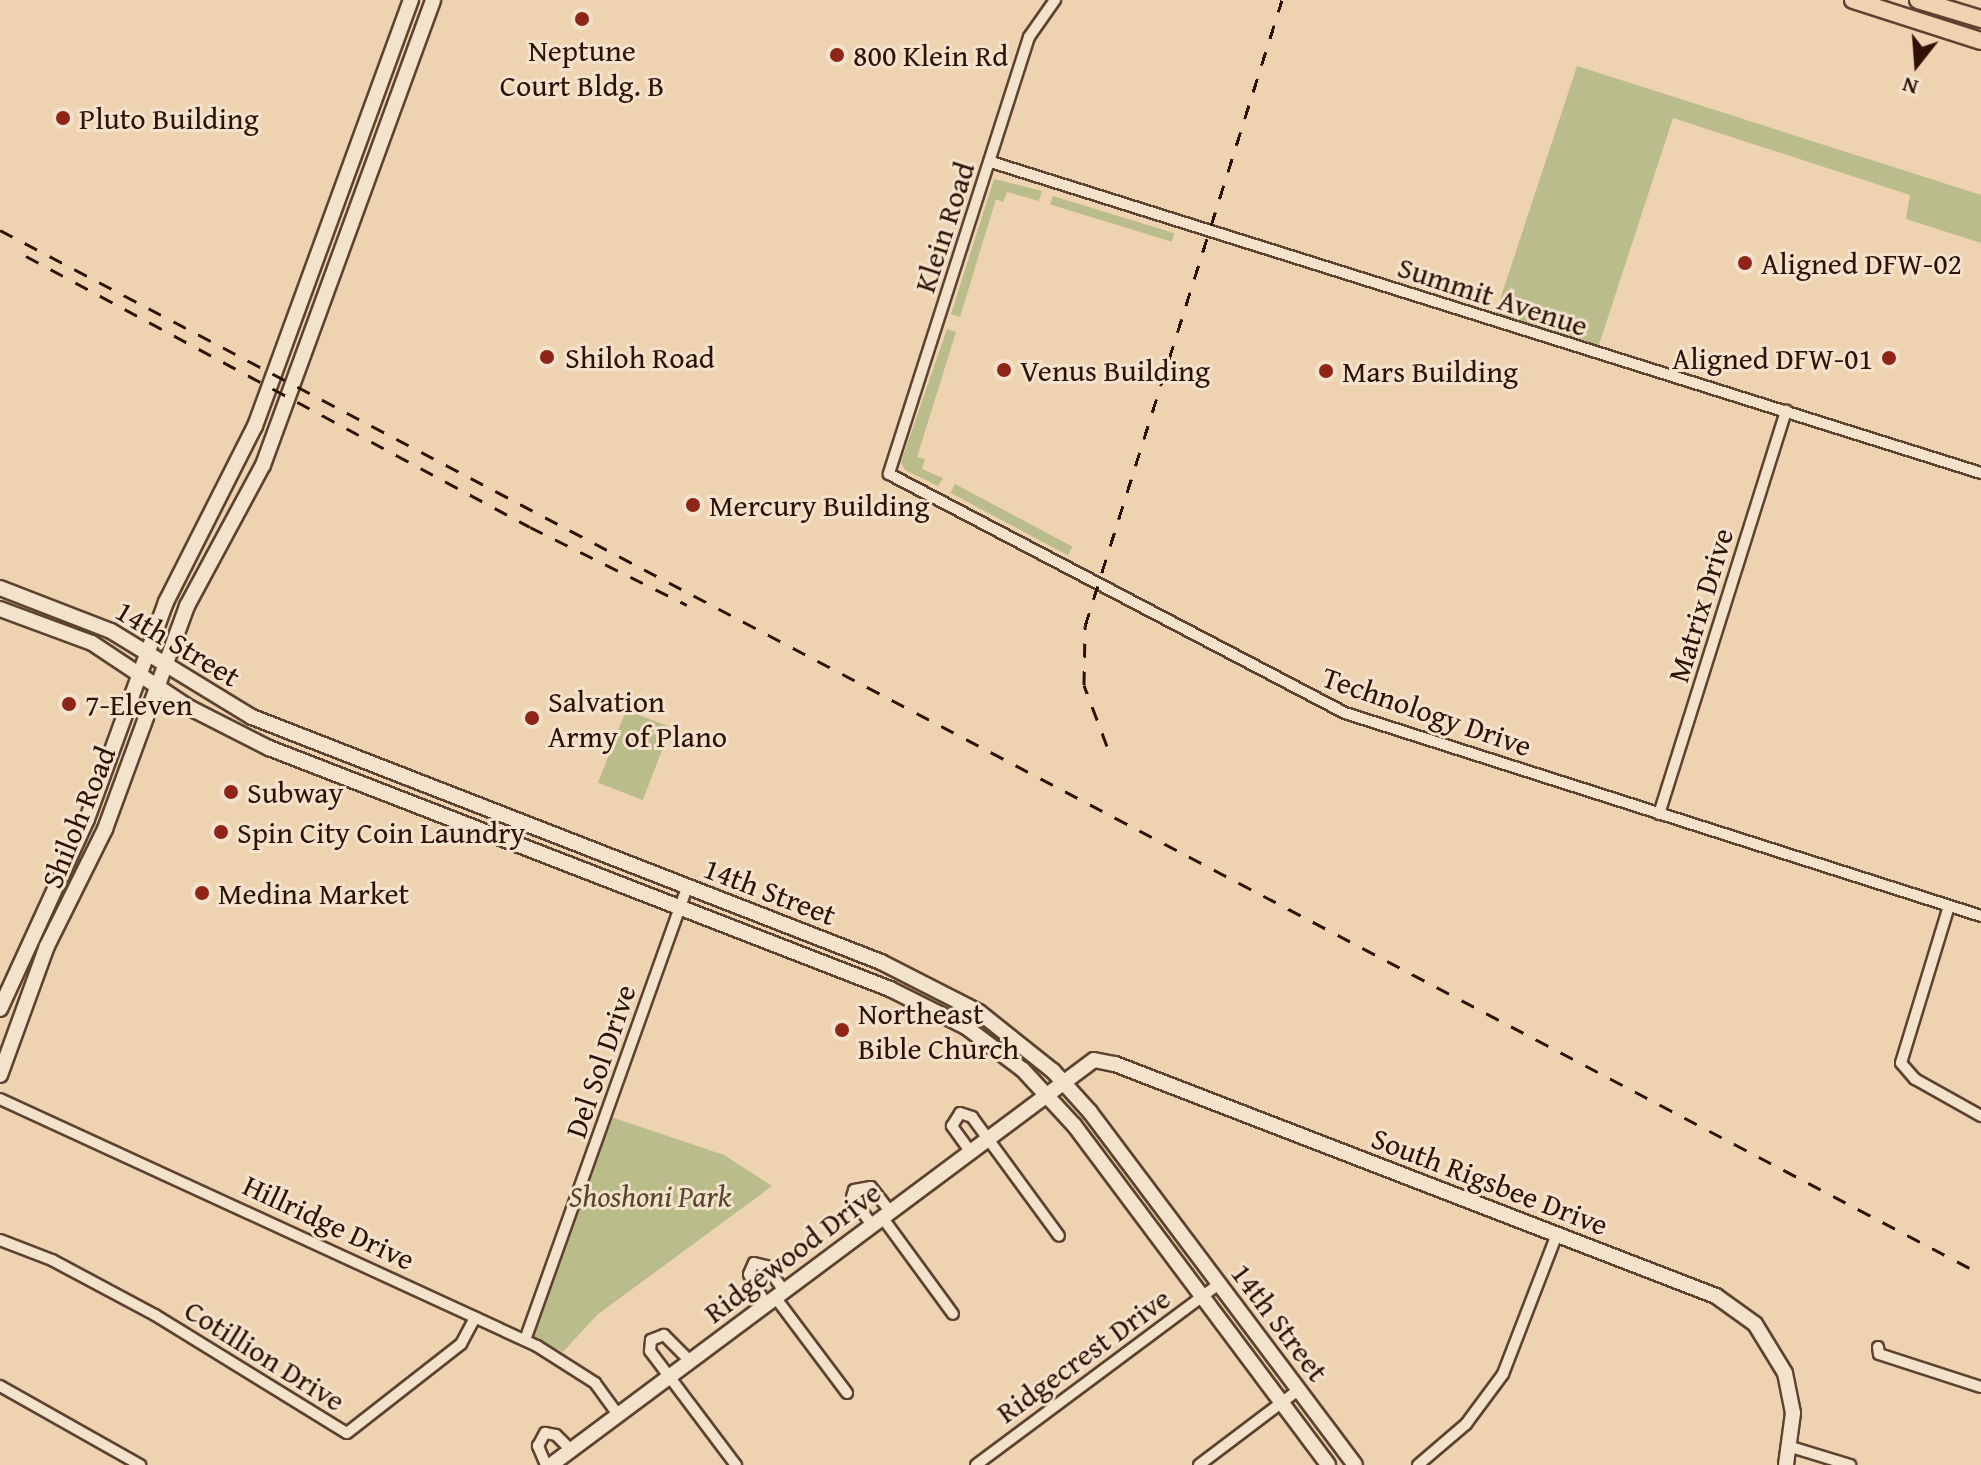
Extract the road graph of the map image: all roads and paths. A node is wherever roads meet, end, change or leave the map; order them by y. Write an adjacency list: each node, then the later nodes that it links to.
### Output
1 (411, 0): 9 (main road, Shiloh Road)
2 (433, 0): 10 (main road, Shiloh Road)
3 (1055, 0): 11 (street, Klein Road)
4 (1853, 0): 6 (main road)
5 (1918, 0): 6 (main road); 7 (main road)
6 (1911, 19): 8 (main road)
7 (1981, 19)
8 (1981, 41)
9 (389, 60): 10 (main road); 13 (main road, Shiloh Road)
10 (409, 67): 16 (main road, Shiloh Road)
11 (991, 162): 12 (street, Summit Avenue); 15 (street, Klein Road)
12 (1786, 411): 14 (street, Summit Avenue); 25 (street, Matrix Drive)
13 (235, 470): 16 (main road); 19 (main road, Shiloh Road)
14 (1981, 473)
15 (889, 474): 25 (street, Technology Drive)
16 (255, 480): 20 (main road, Shiloh Road)
17 (0, 588): 19 (main road, 14th Street)
18 (0, 609): 21 (main road, 14th Street)
19 (147, 651): 20 (main road, 14th Street); 21 (main road, Shiloh Road)
20 (164, 665): 22 (main road, Shiloh Road); 23 (main road, 14th Street)
21 (139, 671): 22 (main road, 14th Street); 27 (main road, Shiloh Road)
22 (157, 686): 24 (main road, 14th Street); 28 (main road, Shiloh Road)
23 (353, 758): 24 (main road); 26 (main road, 14th Street)
24 (345, 777): 29 (main road, 14th Street)
25 (1659, 814): 31 (street, Technology Drive)
26 (505, 816): 29 (main road); 30 (main road, 14th Street)
27 (87, 819): 28 (main road); 37 (main road, Shiloh Road)
28 (105, 829): 39 (main road, Shiloh Road)
29 (497, 837): 32 (main road, 14th Street)
30 (687, 887): 32 (street, Del Sol Drive); 34 (main road, 14th Street)
31 (1949, 906): 33 (street, Technology Drive); 43 (street)
32 (679, 907): 35 (main road, 14th Street); 55 (street, Del Sol Drive)
33 (1981, 916)
34 (820, 938): 35 (main road); 36 (main road, 14th Street)
35 (812, 959): 38 (main road, 14th Street)
36 (971, 1007): 38 (main road); 40 (main road, 14th Street)
37 (0, 1009)
38 (961, 1023): 41 (main road, 14th Street)
39 (0, 1075)
40 (1062, 1081): 41 (main road, Ridgewood Drive); 47 (main road, South Rigsbee Drive); 50 (main road, 14th Street)
41 (1047, 1094): 44 (main road, Ridgewood Drive); 51 (main road, 14th Street)
42 (0, 1099): 54 (street, Hillridge Drive)
43 (1981, 1116)
44 (988, 1138): 45 (main road, Ridgewood Drive); 45 (street); 48 (street)
45 (970, 1151): 46 (main road, Ridgewood Drive)
46 (881, 1218): 52 (main road, Ridgewood Drive); 53 (street)
47 (1557, 1234): 65 (main road, South Rigsbee Drive); 73 (street)
48 (1059, 1236)
49 (0, 1240): 54 (street, Cotillion Drive)
50 (1219, 1284): 51 (street, Ridgecrest Drive); 61 (main road, 14th Street)
51 (1202, 1296): 63 (main road, 14th Street); 69 (street, Ridgecrest Drive)
52 (775, 1297): 57 (main road, Ridgewood Drive); 62 (street)
53 (953, 1314)
54 (475, 1318): 55 (street, Hillridge Drive)
55 (525, 1340): 64 (street, Hillridge Drive)
56 (1878, 1347): 60 (street)
57 (690, 1361): 58 (main road, Ridgewood Drive); 58 (street)
58 (669, 1377): 64 (main road, Ridgewood Drive); 68 (street)
59 (0, 1386): 67 (street)
60 (1981, 1387)
61 (1298, 1390): 63 (street); 72 (main road, 14th Street)
62 (847, 1393)
63 (1281, 1402): 70 (street); 71 (main road, 14th Street)
64 (618, 1415): 66 (main road, Ridgewood Drive)
65 (1791, 1447): 74 (main road, South Rigsbee Drive); 75 (street)
66 (559, 1461)
67 (140, 1465)
68 (736, 1465)
69 (976, 1465)
70 (1199, 1465)
71 (1328, 1465)
72 (1355, 1465)
73 (1418, 1465)
74 (1786, 1465)
75 (1850, 1465)

